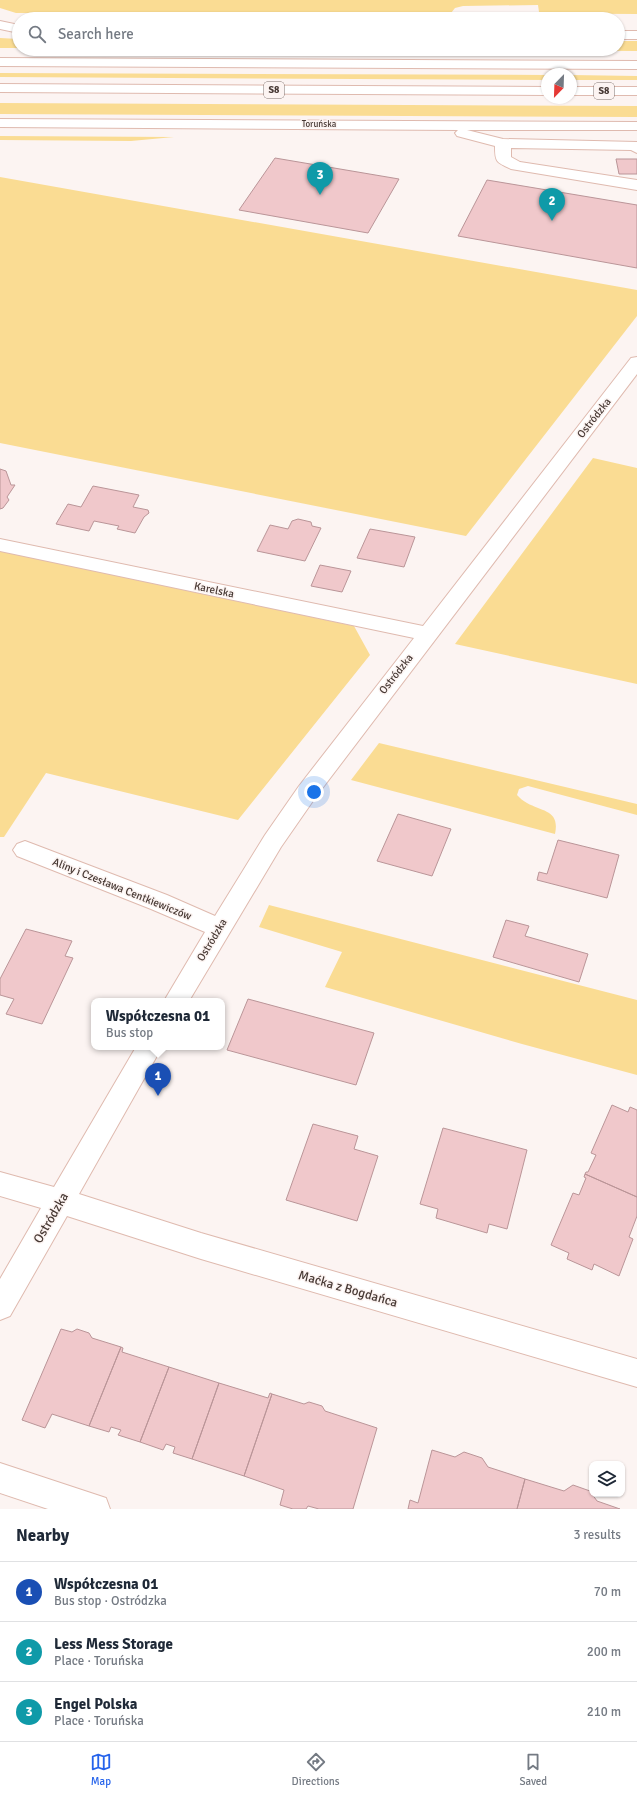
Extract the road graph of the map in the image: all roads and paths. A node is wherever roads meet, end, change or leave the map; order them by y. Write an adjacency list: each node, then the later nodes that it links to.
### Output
1 (0, 25): 2 (main road)
2 (12, 29)
3 (12, 31): 4 (main road)
4 (0, 32)
5 (625, 35): 6 (main road)
6 (637, 35)
7 (0, 62): 8 (main road)
8 (637, 65)
9 (0, 88): 10 (main road, S8)
10 (541, 91)
11 (577, 91): 12 (main road, S8)
12 (637, 91)
13 (0, 123): 14 (main road, Toruńska)
14 (382, 124): 15 (main road, Toruńska); 16 (main road)
15 (637, 126)
16 (503, 143): 17 (main road); 18 (main road); 18 (main road)
17 (637, 146)
18 (616, 182): 19 (main road)
19 (637, 185)
20 (637, 362): 22 (main road, Ostródzka)
21 (0, 545): 22 (main road, Karelska)
22 (427, 634): 24 (main road, Ostródzka)
23 (25, 850): 24 (main road, Aliny i Czesława Centkiewiczów)
24 (219, 928): 25 (main road, Ostródzka)
25 (178, 998)
26 (147, 1050): 28 (main road, Ostródzka)
27 (0, 1184): 28 (main road, Maćka z Bogdańca)
28 (61, 1201): 29 (main road, Ostródzka); 30 (main road, Maćka z Bogdańca)
29 (0, 1306)
30 (637, 1373)
31 (0, 1478): 32 (main road)
32 (95, 1509)

